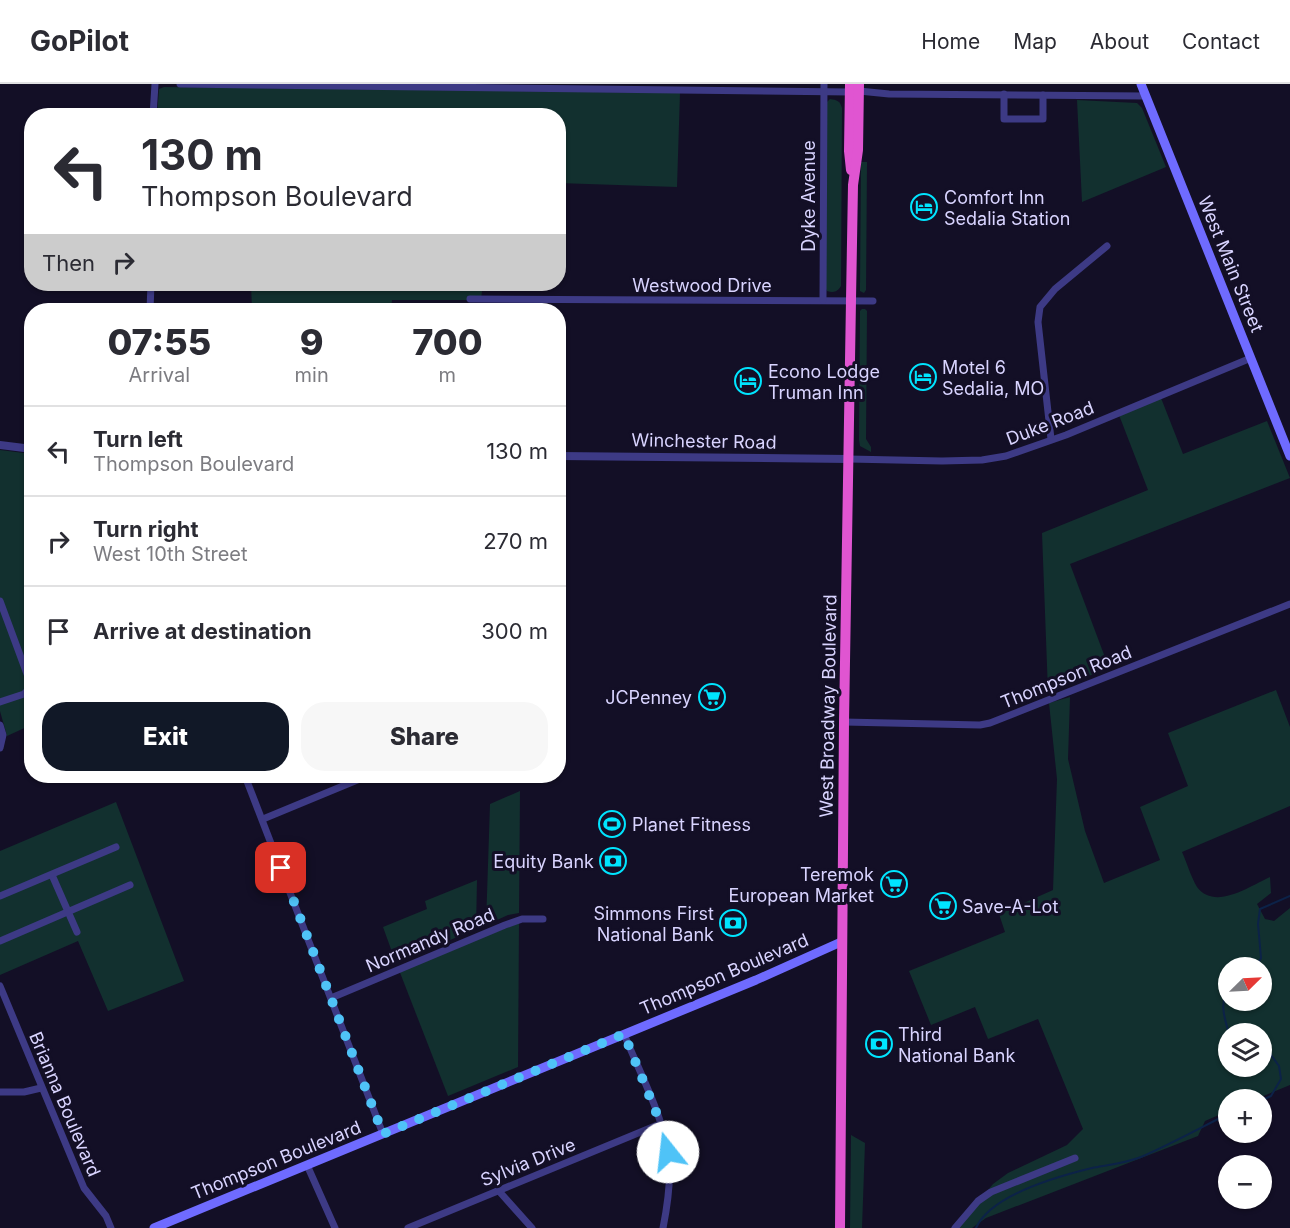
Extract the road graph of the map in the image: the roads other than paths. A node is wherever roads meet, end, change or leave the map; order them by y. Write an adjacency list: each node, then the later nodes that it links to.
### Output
1 (155, 84): 13 (street)
2 (180, 84): 3 (street)
3 (213, 84): 5 (street)
4 (1141, 84): 12 (main road, West Main Street)
5 (280, 85): 6 (street)
6 (346, 85): 7 (street)
7 (434, 86): 8 (street)
8 (823, 88): 9 (street); 16 (street, Dyke Avenue)
9 (855, 88): 10 (street); 17 (highway, West Broadway Boulevard)
10 (1004, 94): 11 (street); 11 (street)
11 (1043, 95): 12 (street)
12 (1146, 96): 19 (main road, West Main Street)
13 (154, 108)
14 (1107, 246): 20 (street)
15 (470, 299): 16 (street, Westwood Drive)
16 (823, 300): 17 (street, Westwood Drive)
17 (851, 300): 18 (street, Westwood Drive); 25 (highway, West Broadway Boulevard)
18 (873, 301)
19 (1251, 358): 20 (street, Duke Road); 24 (main road, West Main Street)
20 (1051, 439): 25 (street, Duke Road)
21 (0, 445): 22 (street)
22 (24, 448)
23 (566, 456): 25 (street, Winchester Road)
24 (1290, 456)
25 (849, 459): 31 (highway, West Broadway Boulevard)
26 (0, 601): 28 (street)
27 (1290, 604): 31 (street, Thompson Road)
28 (24, 665)
29 (24, 694): 30 (street)
30 (0, 702)
31 (844, 722): 45 (highway, West Broadway Boulevard)
32 (0, 725): 33 (street)
33 (0, 748)
34 (248, 783): 36 (street)
35 (350, 783): 36 (street)
36 (263, 819): 47 (street)
37 (116, 847): 38 (street)
38 (52, 874): 40 (street); 41 (street)
39 (130, 885): 41 (street)
40 (0, 896)
41 (68, 912): 43 (street); 44 (street)
42 (543, 919): 47 (street, Normandy Road)
43 (77, 932)
44 (0, 941)
45 (841, 942): 48 (main road, Thompson Boulevard); 62 (highway, West Broadway Boulevard)
46 (0, 986): 49 (street, Brianna Boulevard)
47 (331, 998): 52 (street)
48 (624, 1034): 51 (street); 52 (main road, Thompson Boulevard)
49 (41, 1088): 50 (street); 56 (street, Brianna Boulevard)
50 (0, 1092)
51 (660, 1124): 55 (street, Sylvia Drive); 61 (street)
52 (383, 1134): 54 (main road, Thompson Boulevard)
53 (1075, 1158): 63 (street)
54 (307, 1165): 57 (main road, Thompson Boulevard); 58 (street)
55 (498, 1190): 59 (street, Sylvia Drive); 60 (street)
56 (111, 1228)
57 (154, 1228)
58 (335, 1228)
59 (408, 1228)
60 (532, 1228)
61 (663, 1228)
62 (840, 1228)
63 (955, 1228)

